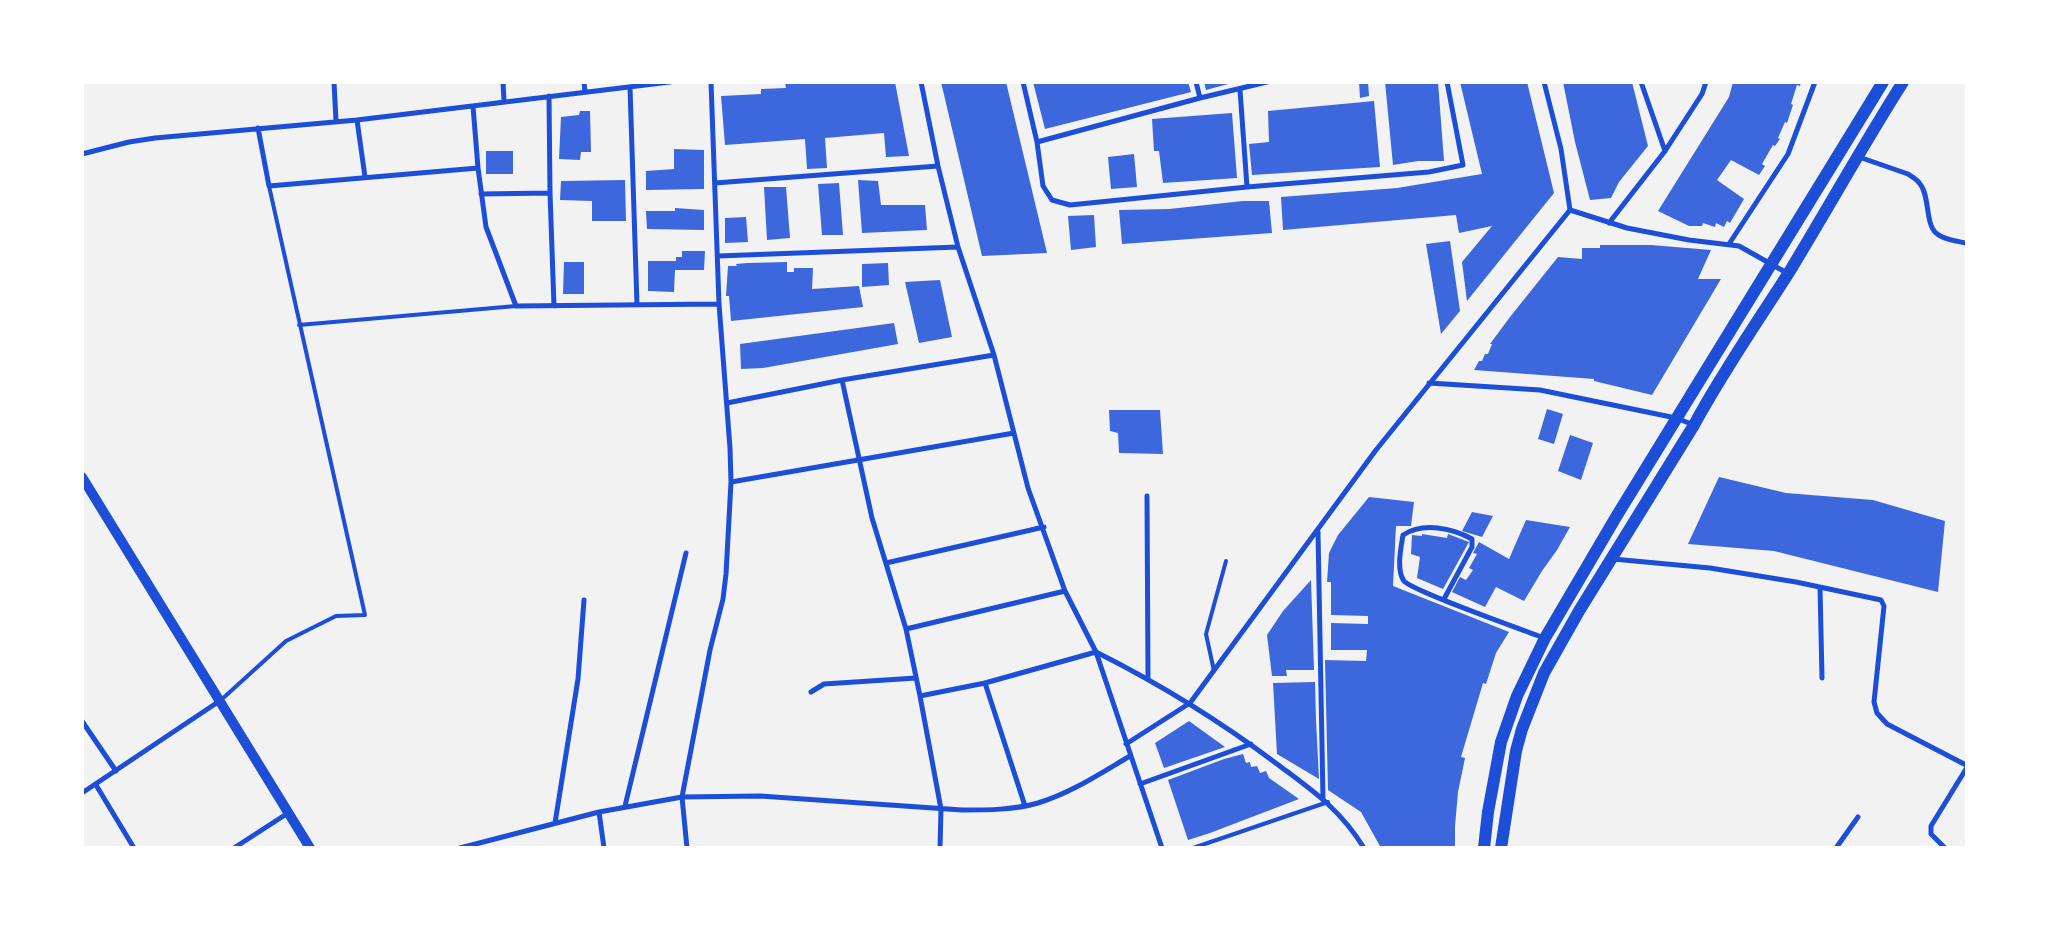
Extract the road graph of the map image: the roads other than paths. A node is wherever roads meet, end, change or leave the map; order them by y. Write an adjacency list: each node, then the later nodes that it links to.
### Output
1 (334, 82): 25 (street)
2 (503, 82): 22 (street)
3 (584, 82): 19 (street)
4 (670, 82): 17 (street)
5 (711, 82): 34 (street)
6 (921, 82): 31 (street)
7 (1023, 82): 27 (street)
8 (1196, 82): 21 (street)
9 (1268, 82): 18 (street)
10 (1447, 82): 36 (street)
11 (1544, 82): 39 (street)
12 (1641, 82): 28 (street)
13 (1706, 82): 28 (street)
14 (1816, 82): 41 (street)
15 (1883, 82): 45 (main road)
16 (1903, 82): 30 (main road)
17 (630, 87): 19 (street); 48 (street)
18 (1240, 90): 21 (street); 36 (street)
19 (585, 92): 20 (street)
20 (549, 96): 22 (street); 37 (street)
21 (1200, 98): 27 (street)
22 (504, 101): 23 (street)
23 (473, 106): 24 (street); 32 (street)
24 (358, 120): 25 (street); 33 (street)
25 (336, 121): 26 (street)
26 (258, 128): 29 (street); 35 (street)
27 (1037, 142): 36 (street)
28 (1666, 151): 40 (street)
29 (82, 154)
30 (1856, 156): 42 (street); 46 (main road)
31 (938, 166): 34 (street); 43 (street)
32 (478, 168): 33 (street); 38 (street)
33 (365, 177): 35 (street)
34 (715, 183): 44 (street)
35 (269, 186): 51 (lane)
36 (1247, 187)
37 (550, 193): 38 (street); 50 (street)
38 (481, 194): 49 (street)
39 (1570, 210): 40 (street); 54 (street)
40 (1609, 223): 41 (street)
41 (1729, 244): 45 (street)
42 (1966, 244)
43 (958, 247): 44 (street); 52 (street)
44 (718, 256): 47 (street)
45 (1772, 264): 46 (street); 56 (main road)
46 (1788, 273): 57 (main road)
47 (719, 304): 48 (street); 55 (street)
48 (637, 305): 50 (street)
49 (516, 306): 50 (street); 51 (lane)
50 (554, 306)
51 (299, 325): 83 (lane)
52 (994, 355): 53 (street); 58 (street)
53 (842, 380): 55 (street); 59 (street)
54 (1429, 383): 56 (street); 64 (street)
55 (727, 403): 61 (street)
56 (1676, 418): 57 (street); 74 (main road)
57 (1694, 425): 66 (main road)
58 (1014, 433): 59 (street); 63 (street)
59 (860, 461): 61 (street); 68 (street)
60 (84, 482): 83 (main road)
61 (731, 482): 94 (street)
62 (1147, 496): 78 (street)
63 (1044, 527): 68 (street); 70 (street)
64 (1318, 531): 76 (street); 95 (street)
65 (686, 553): 96 (street)
66 (1610, 559): 69 (street); 114 (main road)
67 (1226, 561): 76 (lane)
68 (886, 562): 73 (street)
69 (1820, 586): 79 (street); 89 (street)
70 (1065, 591): 73 (street); 75 (street)
71 (1444, 599): 71 (street); 74 (street)
72 (584, 600): 102 (street)
73 (906, 629): 77 (street)
74 (1545, 638): 113 (main road)
75 (1096, 652): 78 (street); 80 (street); 86 (street)
76 (1214, 671): 84 (street)
77 (916, 678): 81 (street); 82 (street)
78 (1148, 678): 84 (street)
79 (1822, 678)
80 (985, 683): 82 (street); 97 (street)
81 (811, 692)
82 (920, 696): 98 (street)
83 (221, 700): 90 (street); 100 (main road)
84 (1190, 703): 86 (street); 87 (street)
85 (82, 721): 90 (street)
86 (1126, 744): 88 (street)
87 (1250, 744): 91 (street); 95 (street)
88 (1130, 756): 91 (street); 97 (street)
89 (1966, 767): 116 (street)
90 (116, 772): 92 (street)
91 (1140, 784): 110 (street)
92 (96, 785): 93 (street); 103 (street)
93 (82, 793)
94 (682, 797): 96 (street); 98 (street); 108 (street)
95 (1326, 800): 111 (lane); 112 (street)
96 (625, 806): 99 (street)
97 (1025, 806): 98 (street)
98 (941, 809): 109 (street)
99 (599, 812): 102 (street); 107 (street)
100 (288, 813): 104 (street); 105 (main road)
101 (1858, 817): 115 (street)
102 (555, 822): 106 (street)
103 (134, 848)
104 (234, 848)
105 (310, 848)
106 (460, 848)
107 (604, 848)
108 (687, 848)
109 (940, 848)
110 (1162, 848)
111 (1193, 848)
112 (1364, 848)
113 (1484, 848)
114 (1501, 848)
115 (1836, 848)
116 (1945, 848)

